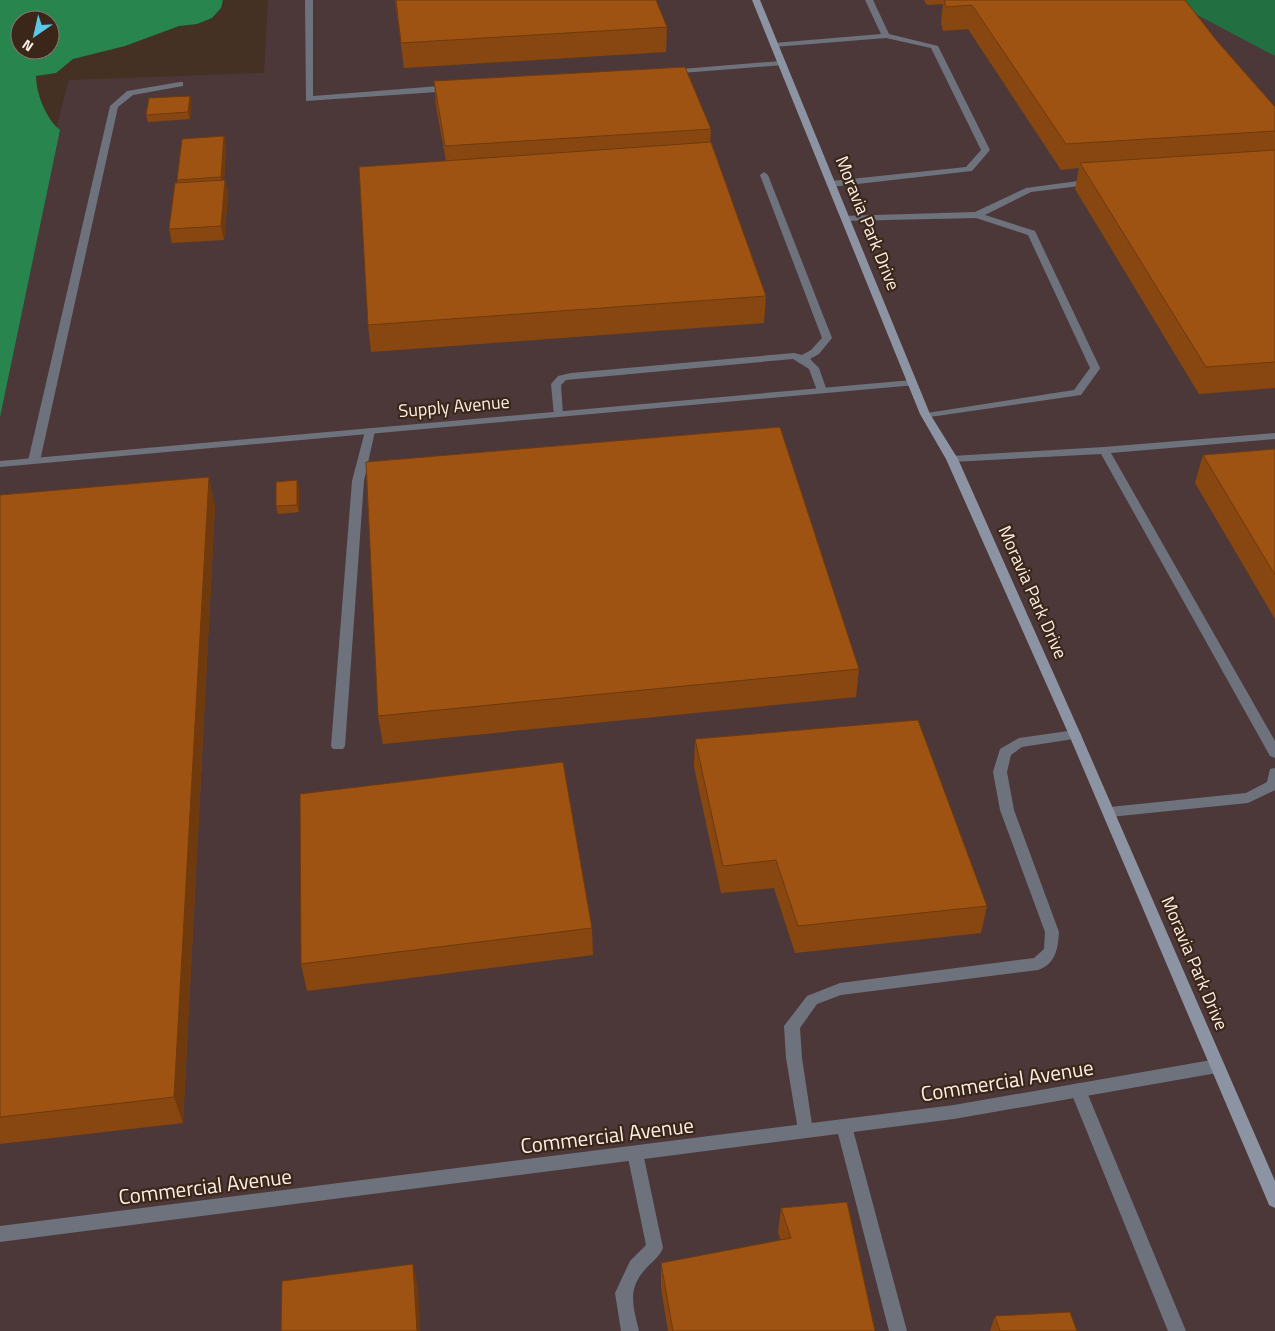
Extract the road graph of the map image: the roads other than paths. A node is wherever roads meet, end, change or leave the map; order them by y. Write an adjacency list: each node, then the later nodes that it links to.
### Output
1 (309, 0): 9 (street)
2 (756, 0): 5 (main road, Moravia Park Drive)
3 (869, 0): 4 (street)
4 (886, 36): 5 (street); 12 (street)
5 (774, 45): 6 (main road, Moravia Park Drive)
6 (782, 63): 7 (street); 12 (main road, Moravia Park Drive)
7 (663, 72)
8 (180, 84): 24 (street)
9 (466, 87)
10 (764, 175): 15 (street)
11 (1104, 181): 13 (street)
12 (831, 184): 14 (main road, Moravia Park Drive)
13 (976, 215): 14 (street); 19 (street)
14 (845, 218): 16 (main road, Moravia Park Drive)
15 (804, 359): 17 (street); 18 (street)
16 (912, 383): 17 (street, Supply Avenue); 19 (main road, Moravia Park Drive)
17 (822, 391): 18 (street, Supply Avenue)
18 (558, 414): 20 (street, Supply Avenue)
19 (927, 416): 23 (main road, Moravia Park Drive)
20 (370, 431): 24 (street, Supply Avenue); 27 (street)
21 (1275, 436): 22 (street)
22 (1104, 450): 23 (street); 28 (street)
23 (952, 459): 26 (main road, Moravia Park Drive)
24 (34, 461): 25 (street, Supply Avenue)
25 (0, 464)
26 (1076, 735): 30 (main road, Moravia Park Drive); 34 (street)
27 (338, 746)
28 (1275, 753)
29 (1275, 773): 30 (street)
30 (1110, 812): 31 (main road, Moravia Park Drive)
31 (1217, 1066): 32 (street, Commercial Avenue); 36 (main road, Moravia Park Drive)
32 (1078, 1090): 33 (street, Commercial Avenue); 40 (street)
33 (844, 1126): 34 (street, Commercial Avenue); 39 (street)
34 (805, 1131): 35 (street, Commercial Avenue)
35 (635, 1153): 37 (street, Commercial Avenue); 38 (street)
36 (1275, 1200)
37 (0, 1234)
38 (630, 1331)
39 (898, 1331)
40 (1177, 1331)

